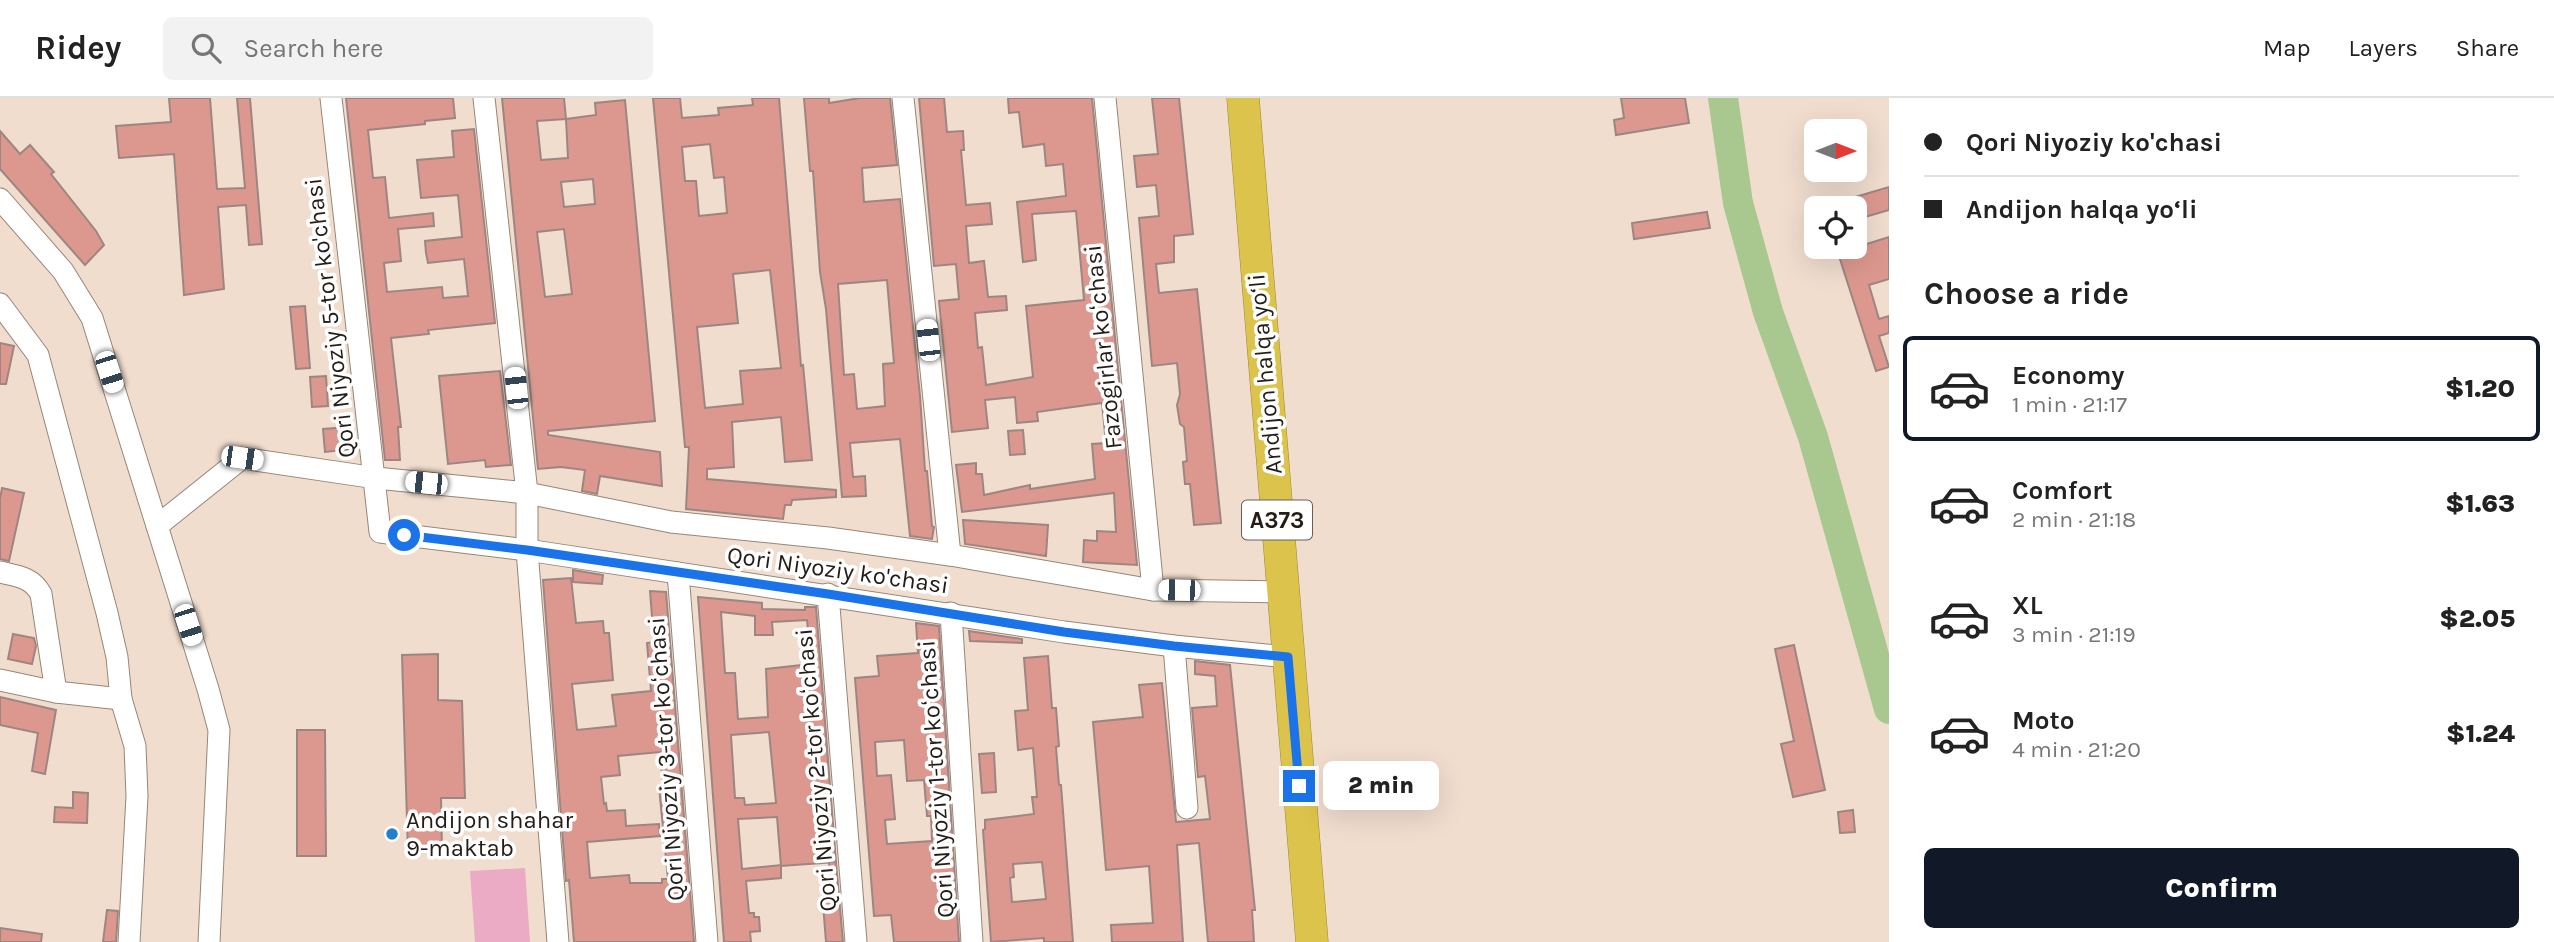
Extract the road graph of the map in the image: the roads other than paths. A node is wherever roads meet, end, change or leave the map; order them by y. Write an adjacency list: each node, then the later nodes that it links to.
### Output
1 (331, 98): 9 (street, Qori Niyoziy 5-tor ko'chasi)
2 (484, 98): 10 (street)
3 (902, 98): 14 (street)
4 (1105, 98): 17 (street, Fazogirlar koʻchasi)
5 (1243, 98): 18 (highway, Andijon halqa yo‘li / A373)
6 (1263, 98): 34 (highway, Andijon halqa yo‘li / A373)
7 (0, 200): 11 (street)
8 (0, 304): 25 (street)
9 (376, 478): 10 (street, Qori Niyoziy ko'chasi); 11 (street, Qori Niyoziy ko'chasi); 12 (street, Qori Niyoziy 5-tor ko'chasi)
10 (527, 493): 13 (street); 14 (street, Qori Niyoziy ko'chasi)
11 (157, 527): 28 (street)
12 (380, 532): 13 (street, Qori Niyoziy ko'chasi)
13 (527, 550): 16 (street, Qori Niyoziy ko'chasi); 29 (street)
14 (950, 555): 17 (street, Qori Niyoziy ko'chasi)
15 (0, 572): 24 (street)
16 (678, 573): 19 (street, Qori Niyoziy ko'chasi); 30 (street, Qori Niyoziy 3-tor koʻchasi)
17 (1153, 590): 18 (street, Qori Niyoziy ko'chasi)
18 (1283, 592): 22 (highway, Andijon halqa yo‘li / A373)
19 (828, 594): 20 (street, Qori Niyoziy ko'chasi); 31 (street, Qori Niyoziy 2-tor koʻchasi)
20 (951, 613): 21 (street, Qori Niyoziy ko'chasi); 32 (street, Qori Niyoziy 1-tor koʻchasi)
21 (1174, 646): 22 (street, Qori Niyoziy ko'chasi); 26 (street)
22 (1288, 657): 33 (highway, Andijon halqa yo‘li / A373)
23 (0, 680): 24 (street)
24 (56, 692): 25 (street)
25 (121, 699): 27 (street)
26 (1187, 808)
27 (129, 942)
28 (209, 942)
29 (558, 942)
30 (707, 942)
31 (856, 942)
32 (972, 942)
33 (1312, 942)
34 (1331, 942)

